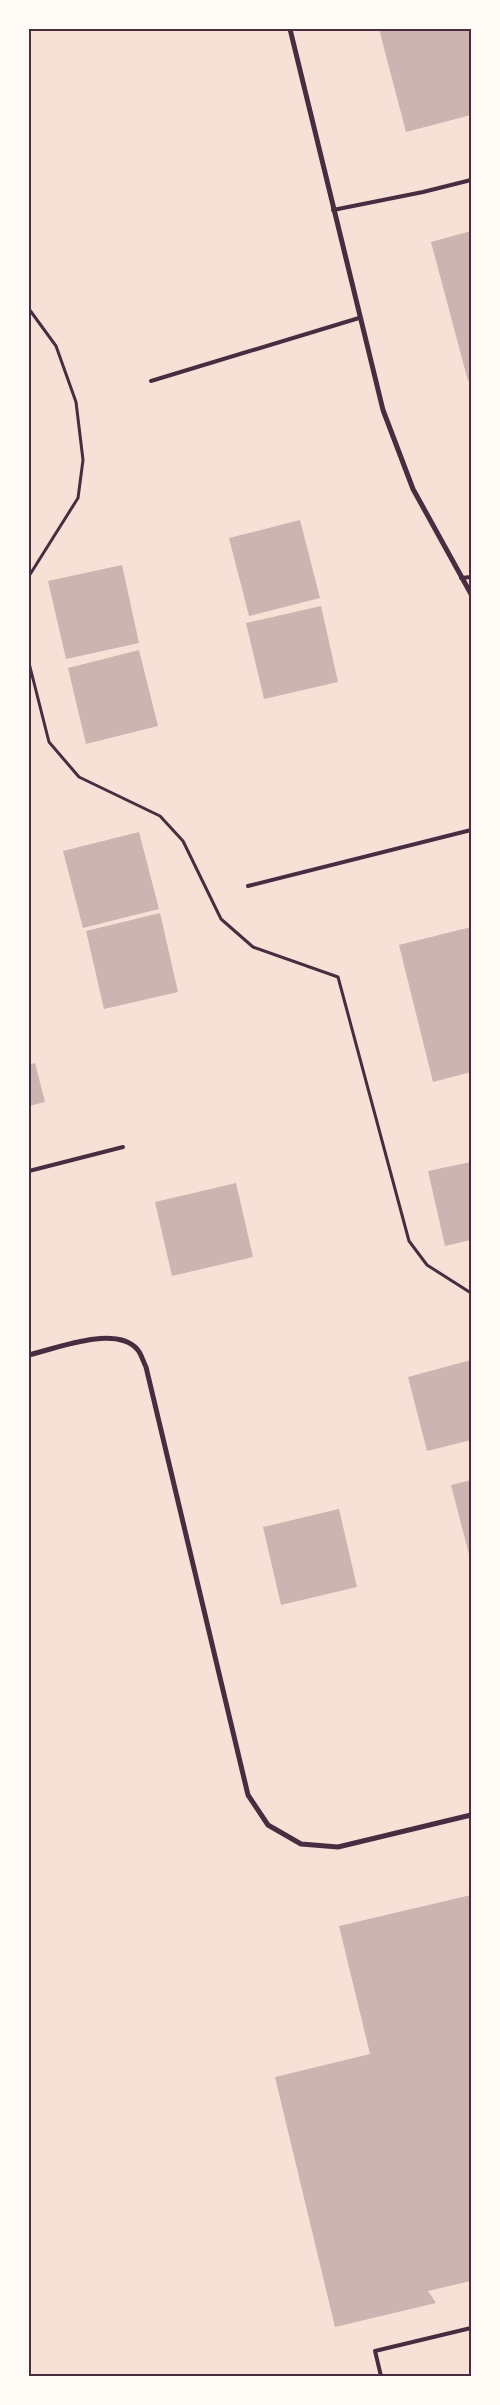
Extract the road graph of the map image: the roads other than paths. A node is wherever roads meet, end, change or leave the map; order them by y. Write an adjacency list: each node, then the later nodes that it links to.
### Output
1 (290, 29): 3 (street)
2 (471, 180): 3 (lane)
3 (333, 210): 4 (street)
4 (359, 318): 5 (lane); 7 (street)
5 (151, 381)
6 (471, 577): 7 (lane)
7 (461, 578): 8 (street)
8 (471, 594)
9 (471, 830): 10 (lane)
10 (248, 886)
11 (123, 1147): 12 (lane)
12 (29, 1171)
13 (29, 1355): 14 (street)
14 (471, 1815)
15 (471, 2328): 16 (lane)
16 (381, 2376)

